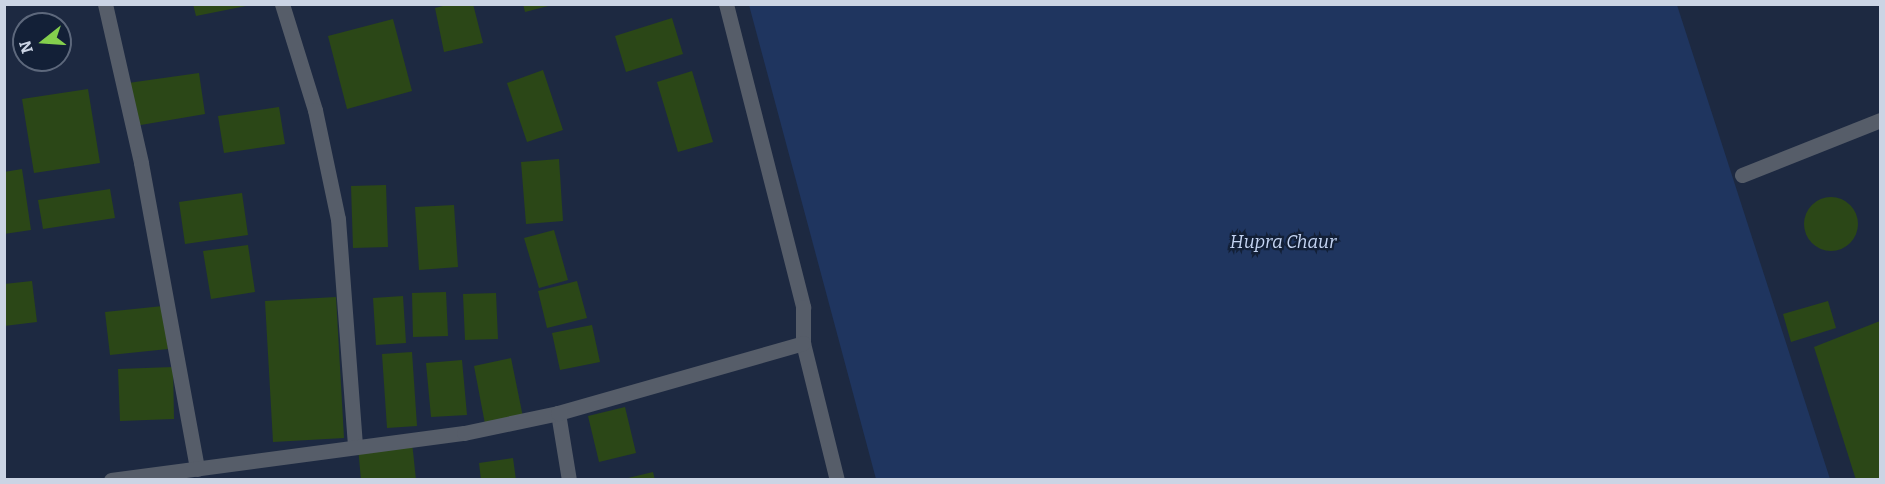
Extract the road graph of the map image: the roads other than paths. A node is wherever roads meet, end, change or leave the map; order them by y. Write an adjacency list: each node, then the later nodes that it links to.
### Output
1 (105, 4): 9 (street)
2 (282, 4): 8 (street)
3 (726, 4): 6 (street)
4 (1881, 120): 5 (street)
5 (1742, 175)
6 (803, 343): 7 (street); 12 (street)
7 (558, 413): 8 (street); 11 (street)
8 (355, 446): 9 (street)
9 (197, 469): 10 (street)
10 (111, 480)
11 (569, 480)
12 (837, 480)

